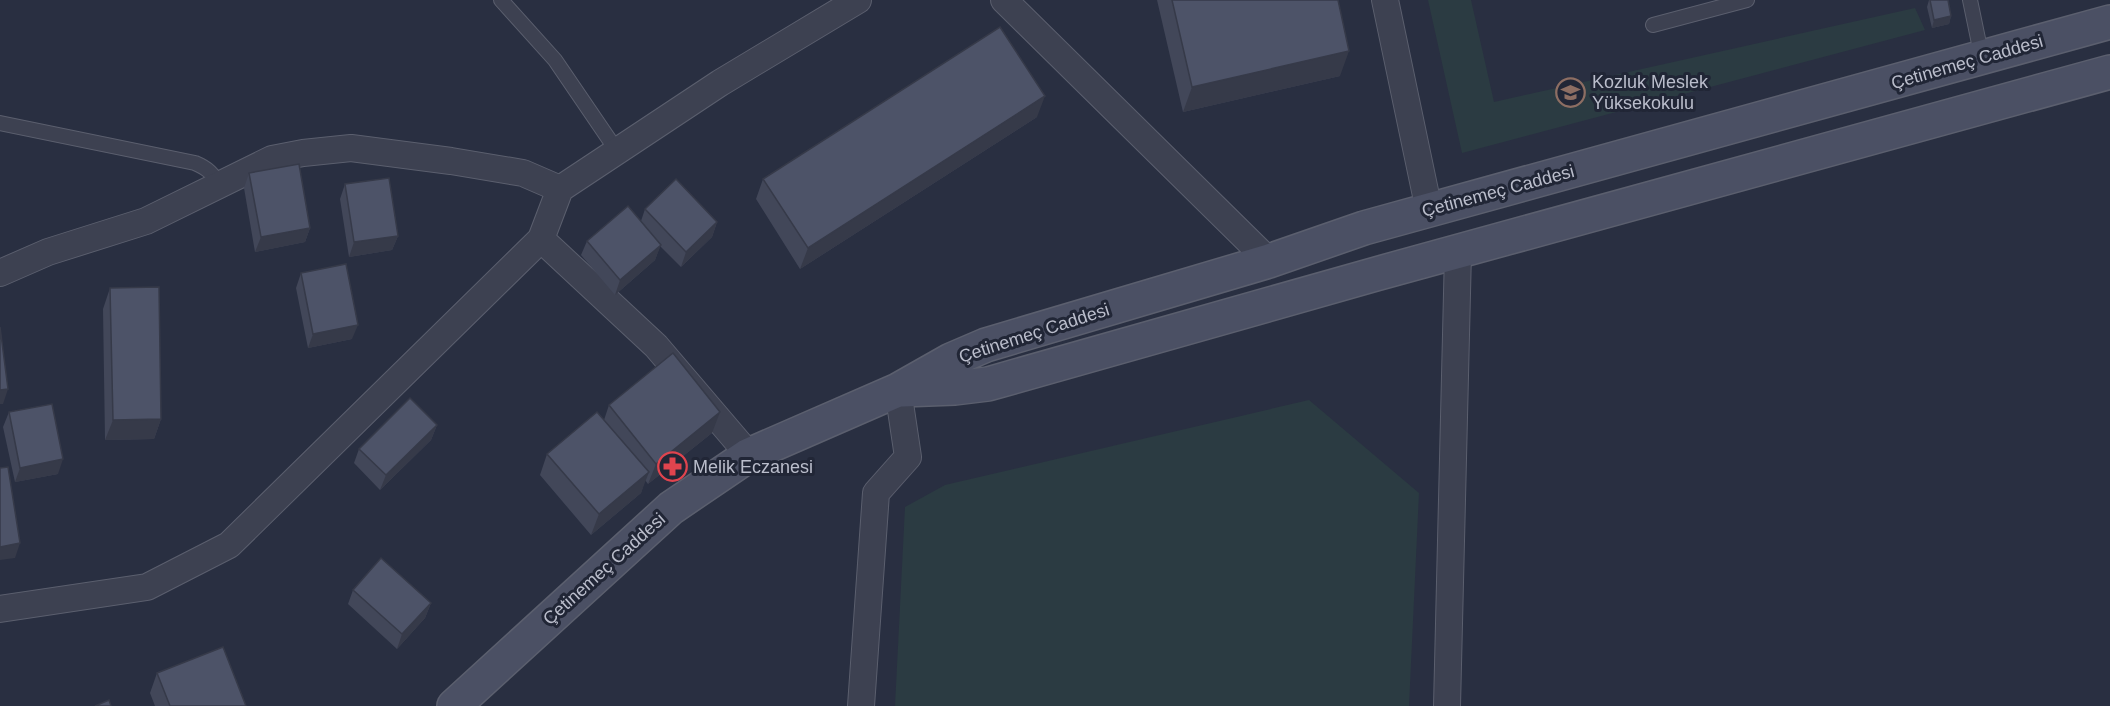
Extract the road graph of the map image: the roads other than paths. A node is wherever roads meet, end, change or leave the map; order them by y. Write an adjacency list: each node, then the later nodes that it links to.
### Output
1 (501, 0): 12 (lane)
2 (858, 0): 12 (street)
3 (1004, 0): 18 (street)
4 (1384, 0): 15 (street)
5 (1747, 0): 8 (lane)
6 (1970, 0): 9 (lane)
7 (2110, 21): 9 (main road, Çetinemeç Caddesi)
8 (1653, 25)
9 (1982, 58): 15 (main road, Çetinemeç Caddesi)
10 (2110, 72): 17 (main road, Çetinemeç Caddesi)
11 (0, 123): 13 (lane)
12 (617, 151): 14 (street)
13 (219, 186): 14 (street); 19 (street)
14 (561, 189): 16 (street)
15 (1429, 210): 18 (main road, Çetinemeç Caddesi)
16 (541, 239): 21 (street); 22 (street)
17 (1458, 252): 20 (main road, Çetinemeç Caddesi); 25 (street)
18 (1269, 261): 20 (main road, Çetinemeç Caddesi)
19 (0, 273)
20 (898, 390): 21 (main road, Çetinemeç Caddesi); 24 (street)
21 (749, 455): 23 (main road, Çetinemeç Caddesi)
22 (0, 609)
23 (454, 706)
24 (861, 706)
25 (1447, 706)

